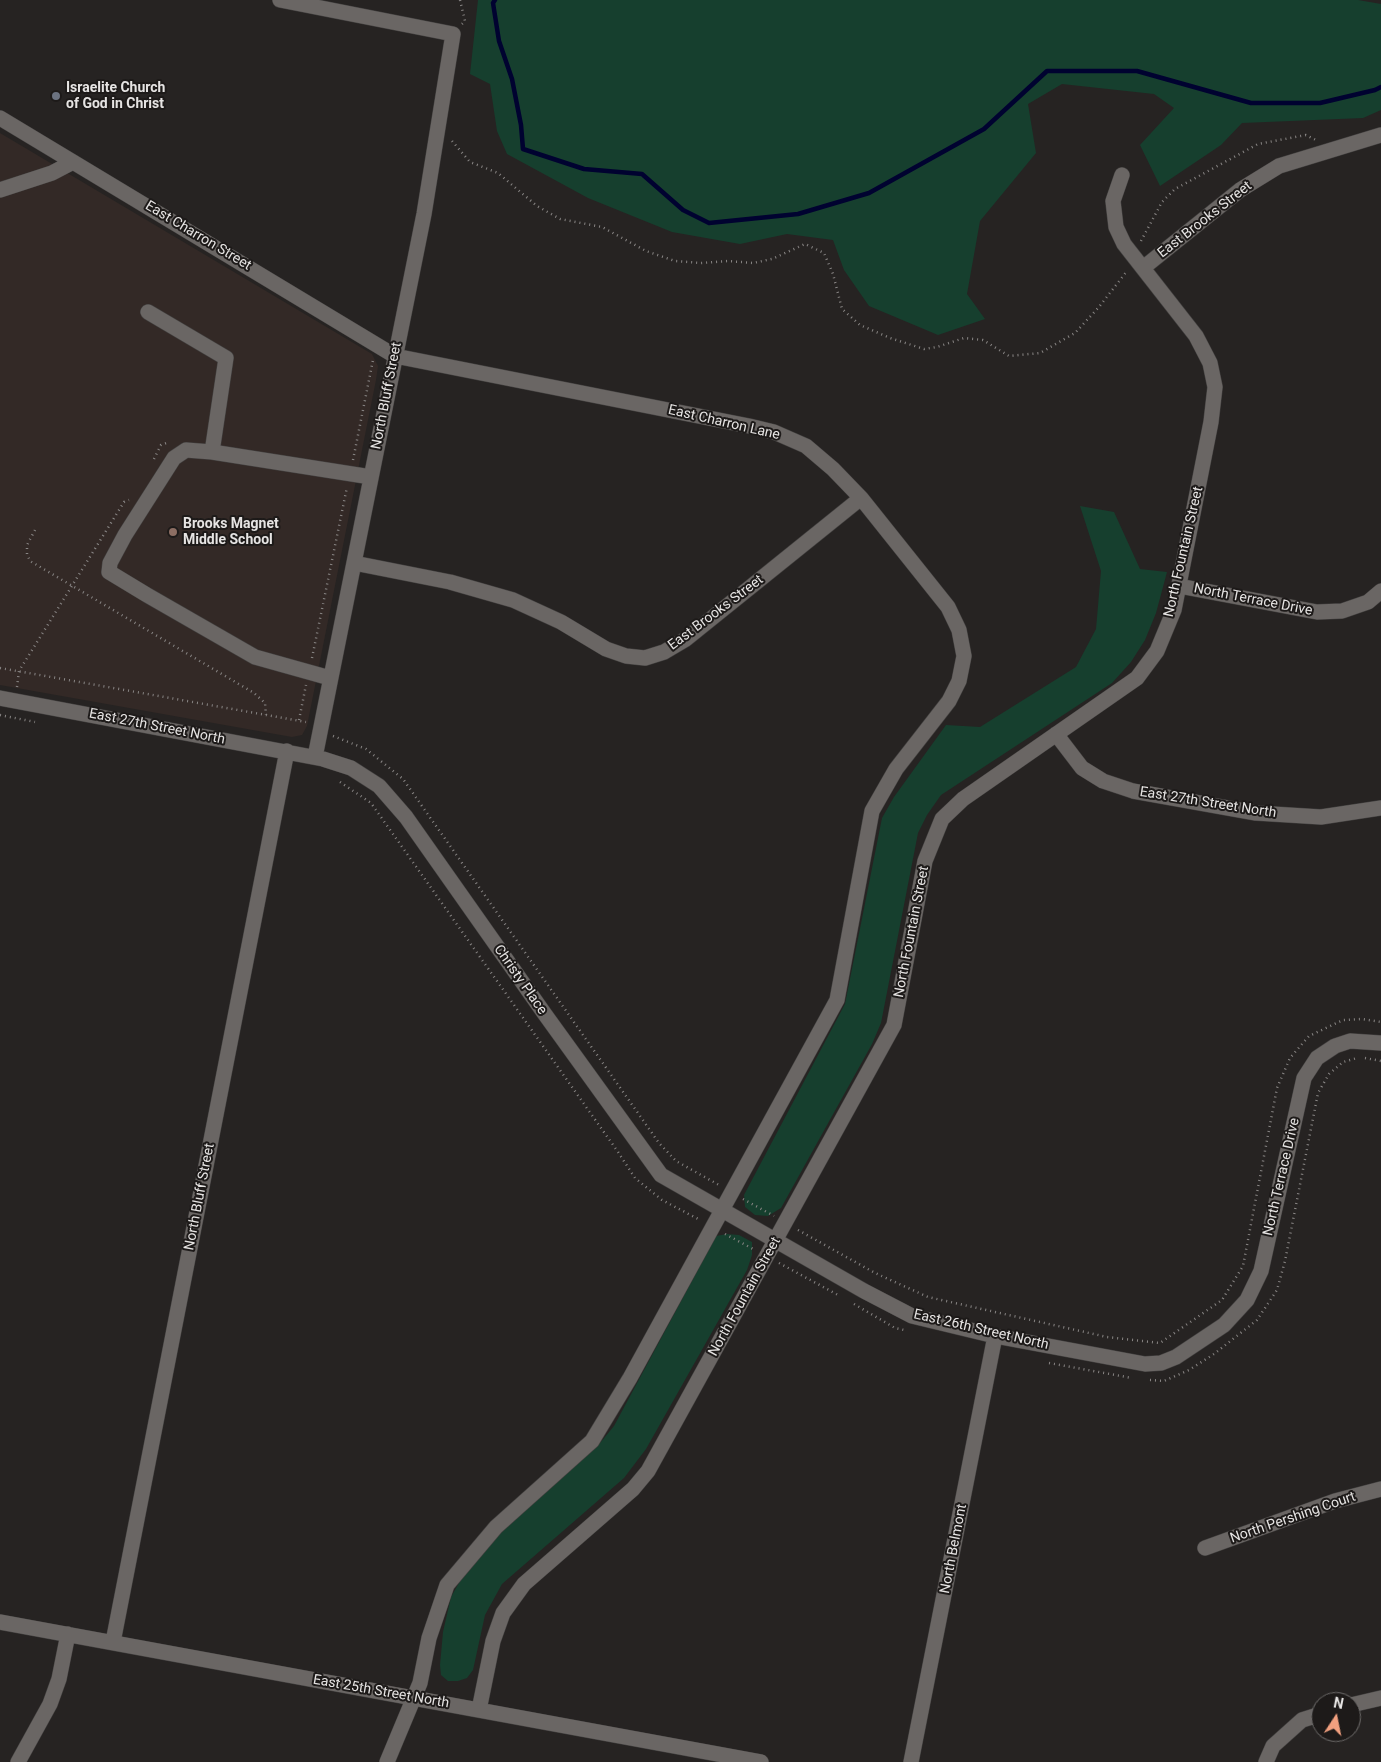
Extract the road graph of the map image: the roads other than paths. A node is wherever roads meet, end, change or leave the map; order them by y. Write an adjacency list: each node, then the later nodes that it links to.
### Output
1 (280, 0): 9 (street, North Bluff Street)
2 (0, 118): 4 (street, East Charron Street)
3 (1381, 135): 7 (street, East Brooks Street)
4 (73, 162): 6 (street); 9 (street, East Charron Street)
5 (1122, 175): 7 (street, North Fountain Street)
6 (0, 190)
7 (1136, 269): 14 (street, North Fountain Street)
8 (148, 312): 10 (street)
9 (395, 356): 11 (street, North Bluff Street); 12 (street, East Charron Lane)
10 (212, 452): 11 (street); 16 (street)
11 (371, 477): 13 (street, North Bluff Street)
12 (861, 498): 13 (street, East Brooks Street); 23 (street, East Charron Lane)
13 (354, 563): 16 (street, North Bluff Street)
14 (1179, 586): 15 (street, North Terrace Drive); 18 (street, North Fountain Street)
15 (1381, 591)
16 (330, 678): 20 (street, North Bluff Street)
17 (0, 698): 19 (street, East 27th Street North)
18 (1056, 734): 21 (street, East 27th Street North); 24 (street, North Fountain Street)
19 (287, 751): 20 (street, East 27th Street North); 31 (street, North Bluff Street)
20 (314, 757): 23 (street, Christy Place)
21 (1381, 808)
22 (1381, 1043): 25 (street, North Terrace Drive)
23 (723, 1210): 24 (street, East 26th Street North); 32 (street)
24 (776, 1240): 26 (street, East 26th Street North); 35 (street, North Fountain Street)
25 (1224, 1325): 26 (street, East 26th Street North)
26 (995, 1336): 40 (street, North Belmont)
27 (1381, 1489): 28 (street, North Pershing Court)
28 (1206, 1548)
29 (0, 1622): 30 (street, East 25th Street North)
30 (68, 1634): 31 (street, East 25th Street North); 37 (street)
31 (113, 1642): 32 (street, East 25th Street North)
32 (413, 1698): 35 (street, East 25th Street North); 38 (street)
33 (1381, 1698): 34 (street)
34 (1361, 1703)
35 (479, 1710): 39 (street, East 25th Street North)
36 (1311, 1717): 41 (street)
37 (18, 1762)
38 (387, 1762)
39 (762, 1762)
40 (911, 1762)
41 (1266, 1762)

